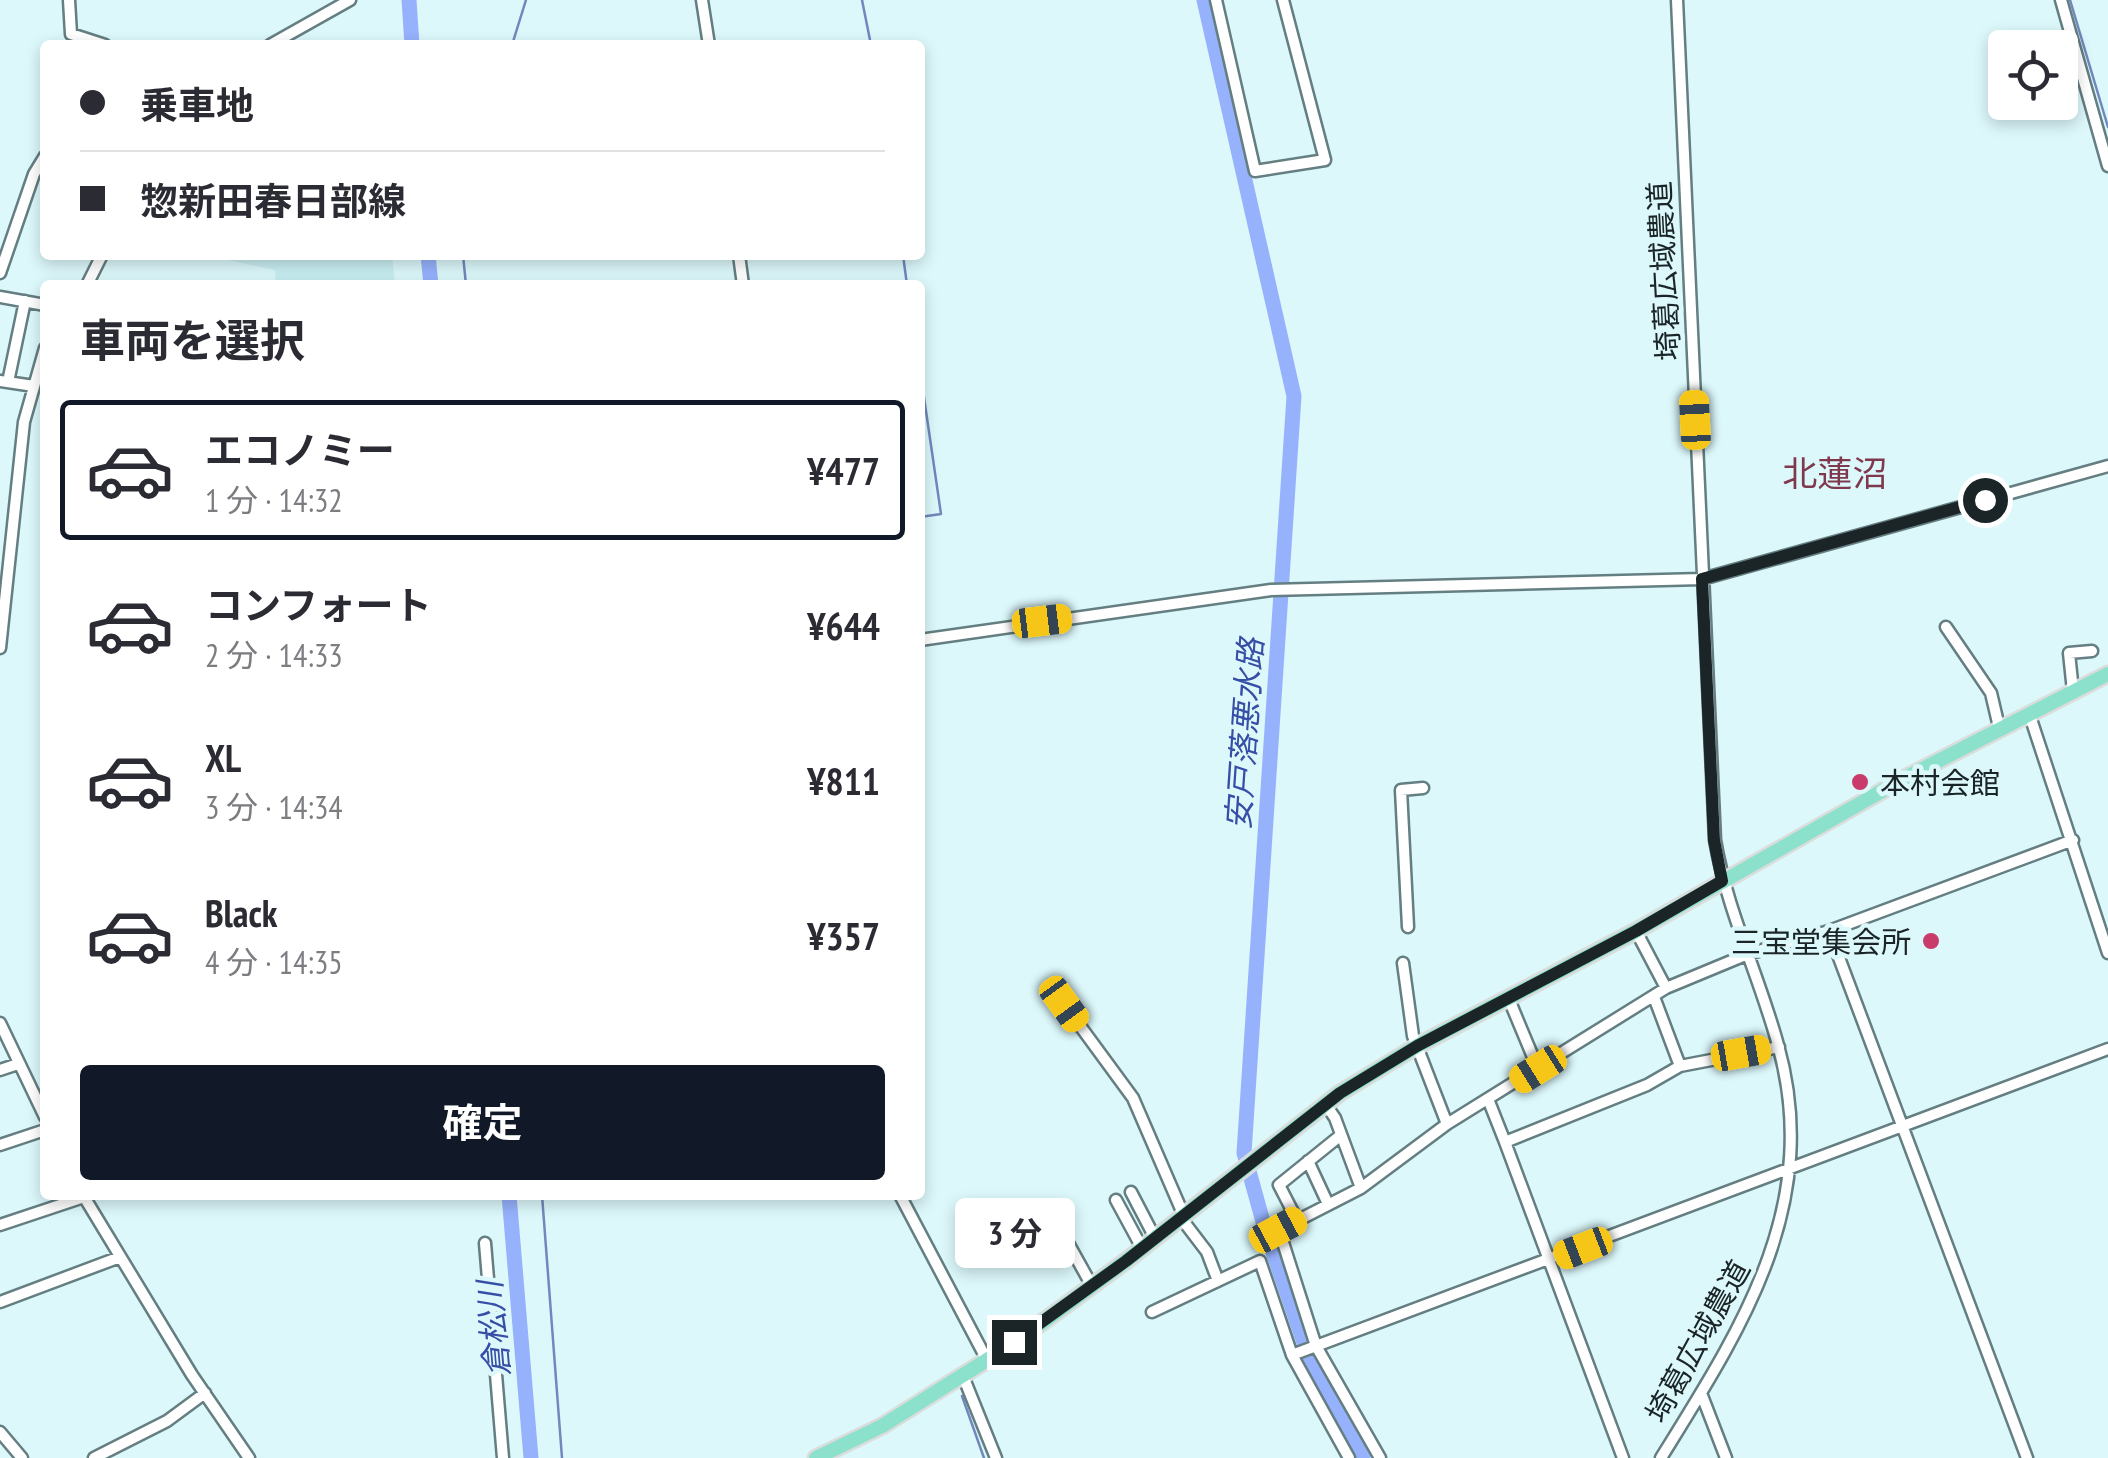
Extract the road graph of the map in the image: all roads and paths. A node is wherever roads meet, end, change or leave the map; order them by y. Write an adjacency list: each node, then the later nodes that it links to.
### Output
1 (68, 0): 8 (street)
2 (350, 0): 9 (street)
3 (702, 0): 10 (street)
4 (1216, 0): 5 (street)
5 (1283, 0)
6 (1677, 0): 25 (street, 埼葛広域農道)
7 (2061, 0): 12 (street)
8 (90, 40)
9 (279, 40)
10 (708, 40)
11 (40, 166): 13 (street)
12 (2108, 166)
13 (30, 187): 14 (street); 15 (street)
14 (40, 191)
15 (0, 273)
16 (0, 297): 17 (street)
17 (25, 301): 18 (street); 20 (street)
18 (40, 304)
19 (40, 365): 21 (street)
20 (4, 381): 21 (street)
21 (34, 386): 24 (street)
22 (2108, 466): 25 (street)
23 (0, 497): 24 (street)
24 (15, 501): 28 (street)
25 (1702, 579): 27 (street); 36 (street, 埼葛広域農道)
26 (1946, 627): 33 (street)
27 (925, 639)
28 (0, 648)
29 (2092, 651): 31 (street)
30 (2108, 674): 31 (main road)
31 (2073, 691): 32 (main road)
32 (2029, 713): 33 (main road); 35 (street)
33 (1999, 727): 36 (main road)
34 (1422, 788): 37 (street)
35 (2073, 840): 38 (street); 41 (street)
36 (1722, 881): 39 (main road); 40 (street, 埼葛広域農道)
37 (1408, 927)
38 (1828, 930): 40 (street); 59 (street)
39 (1636, 931): 43 (street); 45 (main road)
40 (1748, 954): 43 (street); 49 (street, 埼葛広域農道)
41 (2108, 954)
42 (1404, 963): 48 (street)
43 (1666, 988): 44 (street)
44 (1654, 997): 52 (street); 53 (street)
45 (1508, 998): 48 (main road); 53 (street)
46 (1064, 1004): 73 (street)
47 (0, 1023): 51 (street)
48 (1417, 1046): 56 (main road); 58 (street)
49 (1779, 1046): 52 (street); 65 (street, 埼葛広域農道)
50 (2108, 1050): 59 (street)
51 (18, 1064): 54 (street); 57 (street)
52 (1680, 1066): 62 (street)
53 (1538, 1069): 55 (street)
54 (0, 1070)
55 (1488, 1099): 58 (street); 62 (street)
56 (1326, 1105): 61 (street); 73 (main road)
57 (40, 1107)
58 (1448, 1124): 66 (street)
59 (1903, 1127): 65 (street); 105 (street)
60 (40, 1132): 63 (street)
61 (1342, 1136): 64 (street); 66 (street)
62 (1506, 1142): 81 (street)
63 (0, 1145)
64 (1308, 1161): 72 (street); 74 (street)
65 (1787, 1172): 81 (street); 90 (street, 埼葛広域農道)
66 (1361, 1188): 72 (street)
67 (1132, 1192): 77 (street)
68 (72, 1200): 75 (street)
69 (86, 1200): 80 (street)
70 (903, 1200): 88 (street)
71 (1116, 1200): 79 (street)
72 (1328, 1204): 74 (street)
73 (1182, 1217): 77 (main road); 82 (street)
74 (1297, 1220): 86 (street)
75 (0, 1224)
76 (1064, 1234): 83 (street)
77 (1155, 1238): 79 (main road)
78 (485, 1243): 97 (street)
79 (1142, 1248): 83 (main road)
80 (120, 1256): 84 (street); 91 (street)
81 (1549, 1260): 86 (street); 102 (street)
82 (1218, 1281): 85 (street); 87 (street)
83 (1092, 1286): 88 (main road)
84 (0, 1302)
85 (1152, 1312)
86 (1316, 1346): 87 (street); 101 (street)
87 (1292, 1355): 100 (street)
88 (987, 1360): 89 (main road)
89 (963, 1376): 98 (main road); 99 (street)
90 (1701, 1392): 103 (street, 埼葛広域農道); 104 (street)
91 (205, 1393): 93 (street); 96 (street)
92 (0, 1432): 94 (street)
93 (122, 1452): 95 (street)
94 (22, 1458)
95 (94, 1458)
96 (249, 1458)
97 (503, 1458)
98 (816, 1458)
99 (996, 1458)
100 (1349, 1458)
101 (1380, 1458)
102 (1624, 1458)
103 (1660, 1458)
104 (1726, 1458)
105 (2028, 1458)

